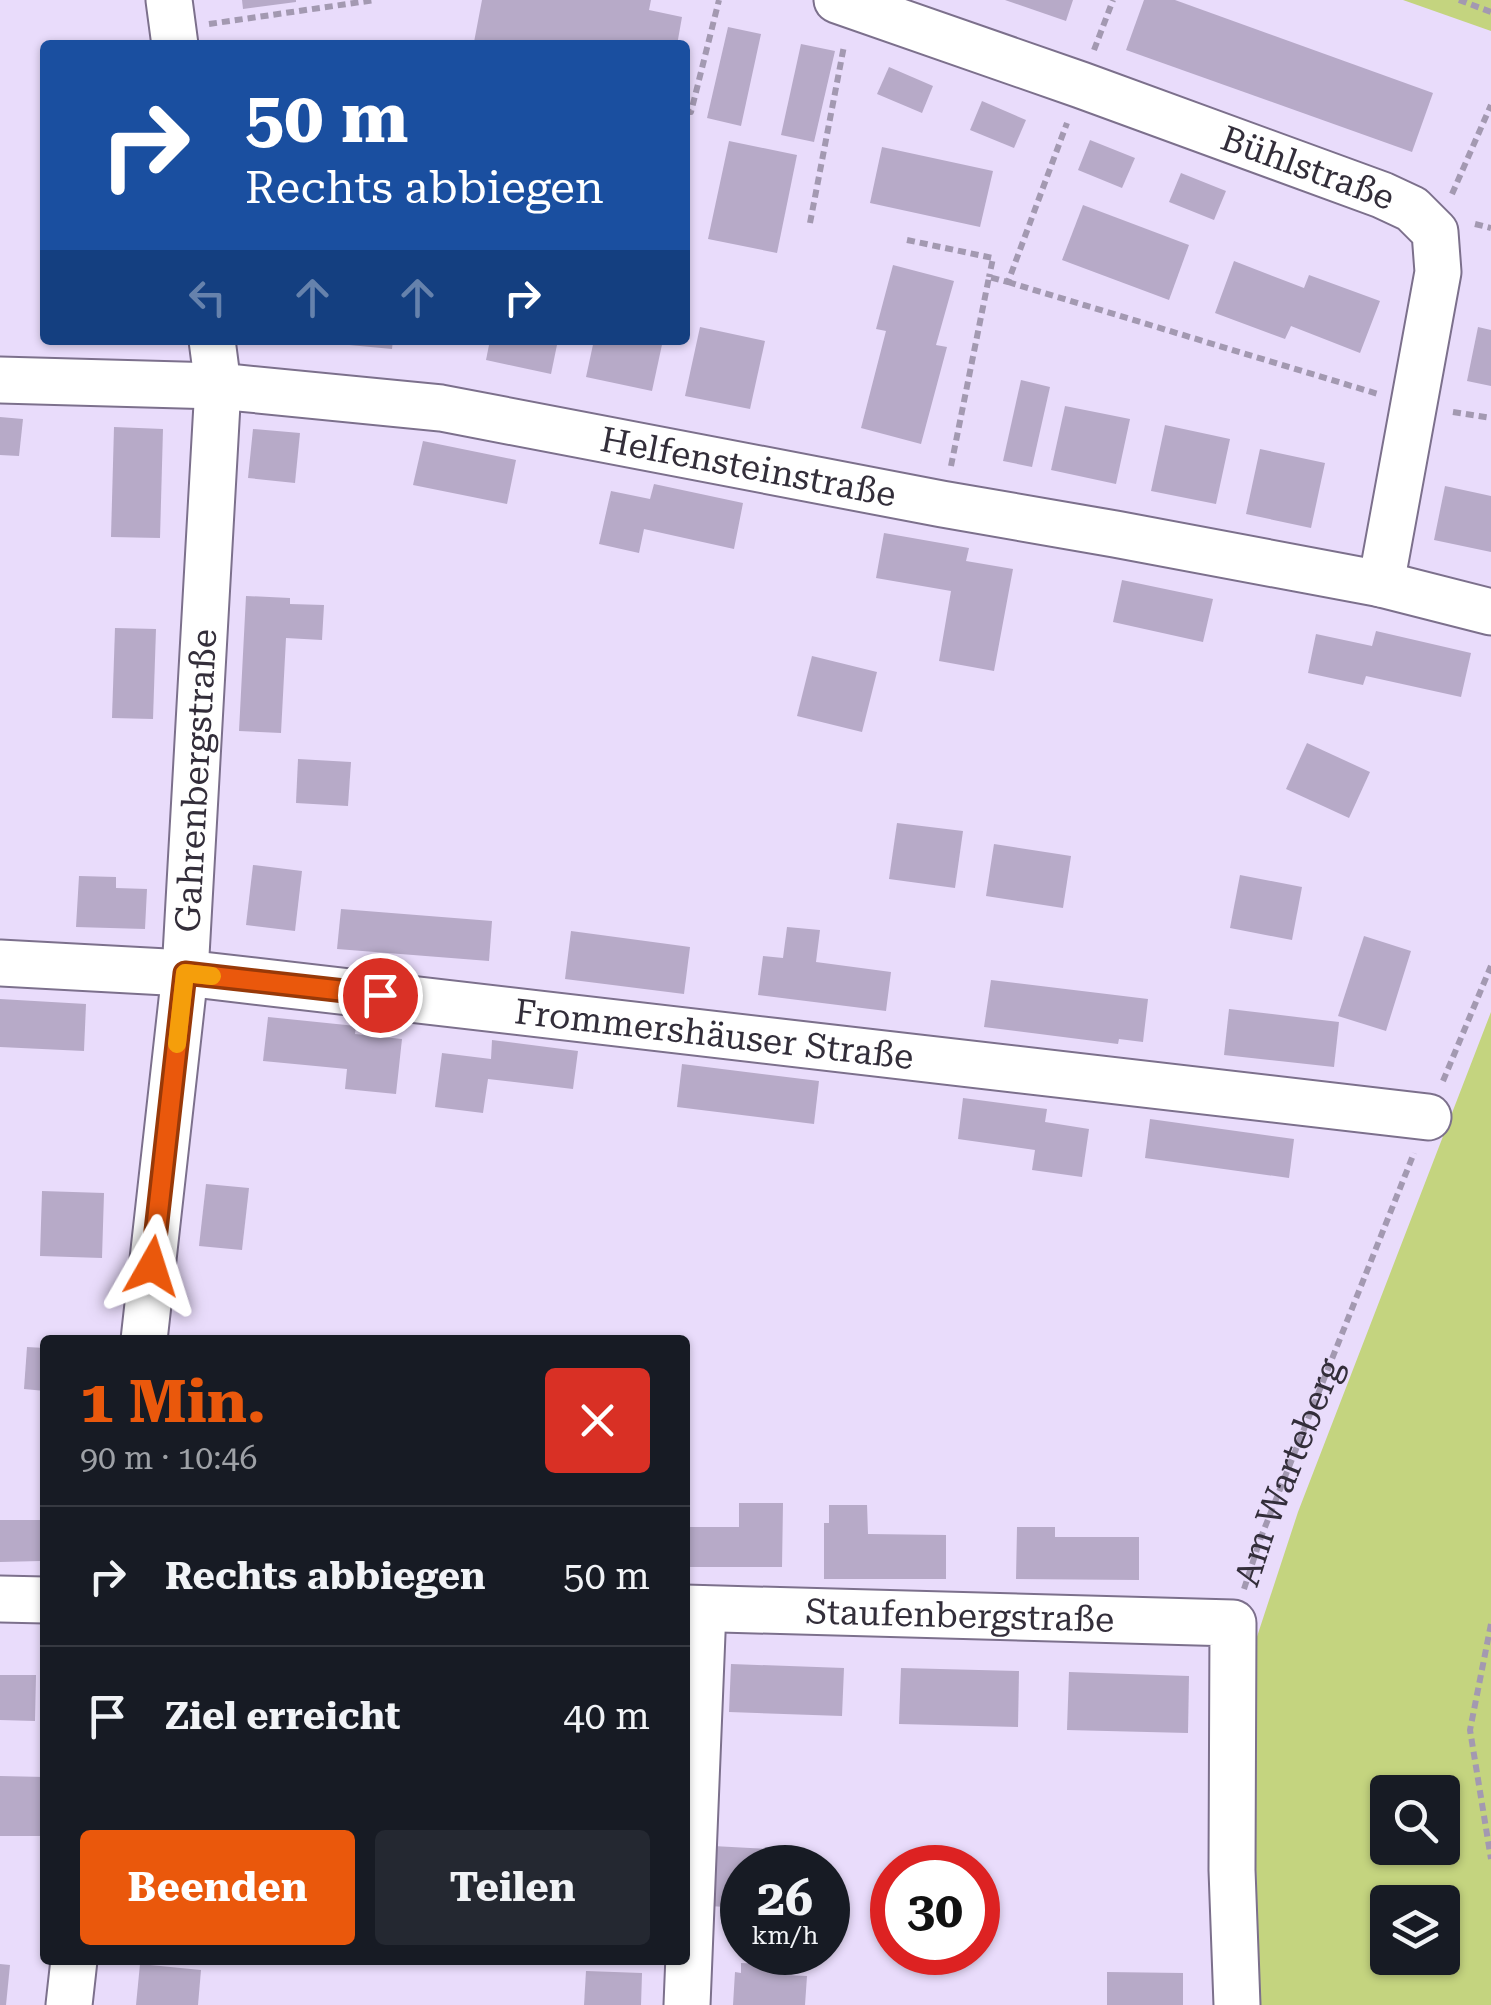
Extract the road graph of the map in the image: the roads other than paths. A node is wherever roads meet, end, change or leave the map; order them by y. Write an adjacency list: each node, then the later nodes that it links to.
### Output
1 (844, 3): 5 (street, Bühlstraße)
2 (213, 345): 4 (street, Gahrenbergstraße)
3 (0, 380): 4 (street, Helfensteinstraße)
4 (218, 386): 5 (street, Helfensteinstraße); 8 (street, Gahrenbergstraße)
5 (1382, 584): 6 (street, Helfensteinstraße)
6 (1491, 612)
7 (0, 963): 8 (street, Frommershäuser Straße)
8 (185, 973): 9 (street, Frommershäuser Straße); 10 (street, Gahrenbergstraße)
9 (1428, 1117)
10 (145, 1335)
11 (0, 1600): 12 (street)
12 (40, 1600)
13 (694, 1609): 14 (street, Staufenbergstraße); 15 (street)
14 (1233, 1623): 20 (street, Am Warteberg)
15 (690, 1835)
16 (73, 1965): 18 (street)
17 (688, 1965): 19 (street)
18 (69, 2005)
19 (687, 2005)
20 (1237, 2005)

